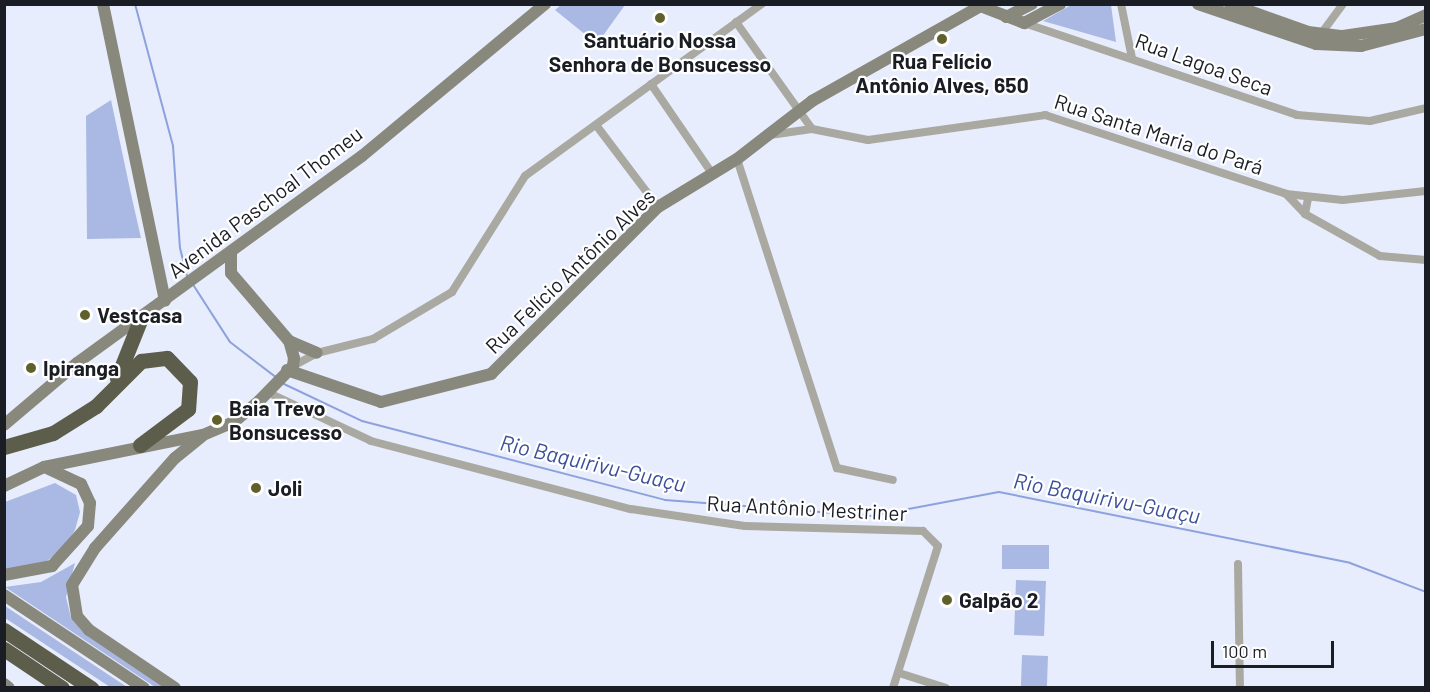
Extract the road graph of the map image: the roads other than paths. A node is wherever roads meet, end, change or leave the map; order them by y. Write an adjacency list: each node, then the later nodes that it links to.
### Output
1 (103, 4): 34 (main road)
2 (545, 4): 31 (main road, Avenida Paschoal Thomeu)
3 (762, 4): 13 (street)
4 (1032, 4): 12 (main road)
5 (1060, 4): 14 (main road)
6 (1121, 4): 17 (street)
7 (1198, 4): 16 (main road)
8 (1230, 4): 16 (main road)
9 (1343, 4): 16 (street)
10 (977, 6): 12 (main road, Rua Lagoa Seca); 20 (main road, Rua Felício Antônio Alves)
11 (1425, 15): 16 (main road)
12 (1006, 16): 14 (main road, Rua Lagoa Seca)
13 (736, 22): 18 (street); 20 (street)
14 (1024, 23): 17 (street, Rua Lagoa Seca)
15 (1425, 29): 16 (main road)
16 (1318, 38)
17 (1132, 58): 19 (street, Rua Lagoa Seca)
18 (651, 84): 21 (street); 25 (street)
19 (1425, 108)
20 (800, 109): 22 (street); 23 (main road, Rua Felício Antônio Alves)
21 (596, 125): 29 (street); 40 (street)
22 (812, 129): 23 (street, Rua Santa Maria do Pará); 27 (street, Rua Santa Maria do Pará)
23 (770, 135): 24 (main road, Rua Felício Antônio Alves)
24 (737, 159): 25 (main road, Rua Felício Antônio Alves); 49 (street)
25 (713, 175): 29 (main road, Rua Felício Antônio Alves)
26 (1425, 191): 28 (street, Rua Santa Maria do Pará)
27 (1286, 194): 28 (street, Rua Santa Maria do Pará); 30 (street)
28 (1308, 198): 30 (street)
29 (658, 207): 41 (main road, Rua Felício Antônio Alves)
30 (1305, 214): 32 (street)
31 (231, 253): 33 (main road, Avenida Paschoal Thomeu); 35 (main road)
32 (1425, 260)
33 (204, 272): 35 (main road); 36 (main road, Avenida Paschoal Thomeu)
34 (163, 275): 36 (main road); 37 (main road)
35 (240, 288): 39 (main road)
36 (181, 290): 37 (main road, Avenida Paschoal Thomeu)
37 (165, 301): 38 (main road, Avenida Paschoal Thomeu)
38 (141, 318): 42 (highway); 44 (main road, Avenida Paschoal Thomeu)
39 (289, 341): 40 (main road); 41 (main road)
40 (317, 353): 41 (street)
41 (288, 369): 43 (main road)
42 (113, 386): 46 (highway); 47 (highway)
43 (270, 388): 45 (main road); 56 (street, Rua Antônio Mestriner)
44 (4, 425)
45 (203, 435): 46 (main road); 62 (main road)
46 (140, 446): 48 (main road)
47 (4, 447)
48 (44, 467): 50 (main road); 52 (main road)
49 (893, 480)
50 (5, 486)
51 (1238, 564): 65 (street)
52 (4, 575)
53 (4, 595): 61 (main road)
54 (4, 630): 60 (highway)
55 (4, 650): 59 (highway)
56 (899, 672): 63 (street); 64 (street)
57 (4, 684): 58 (main road)
58 (9, 687)
59 (62, 687)
60 (91, 687)
61 (144, 687)
62 (175, 687)
63 (893, 687)
64 (946, 687)
65 (1240, 687)

